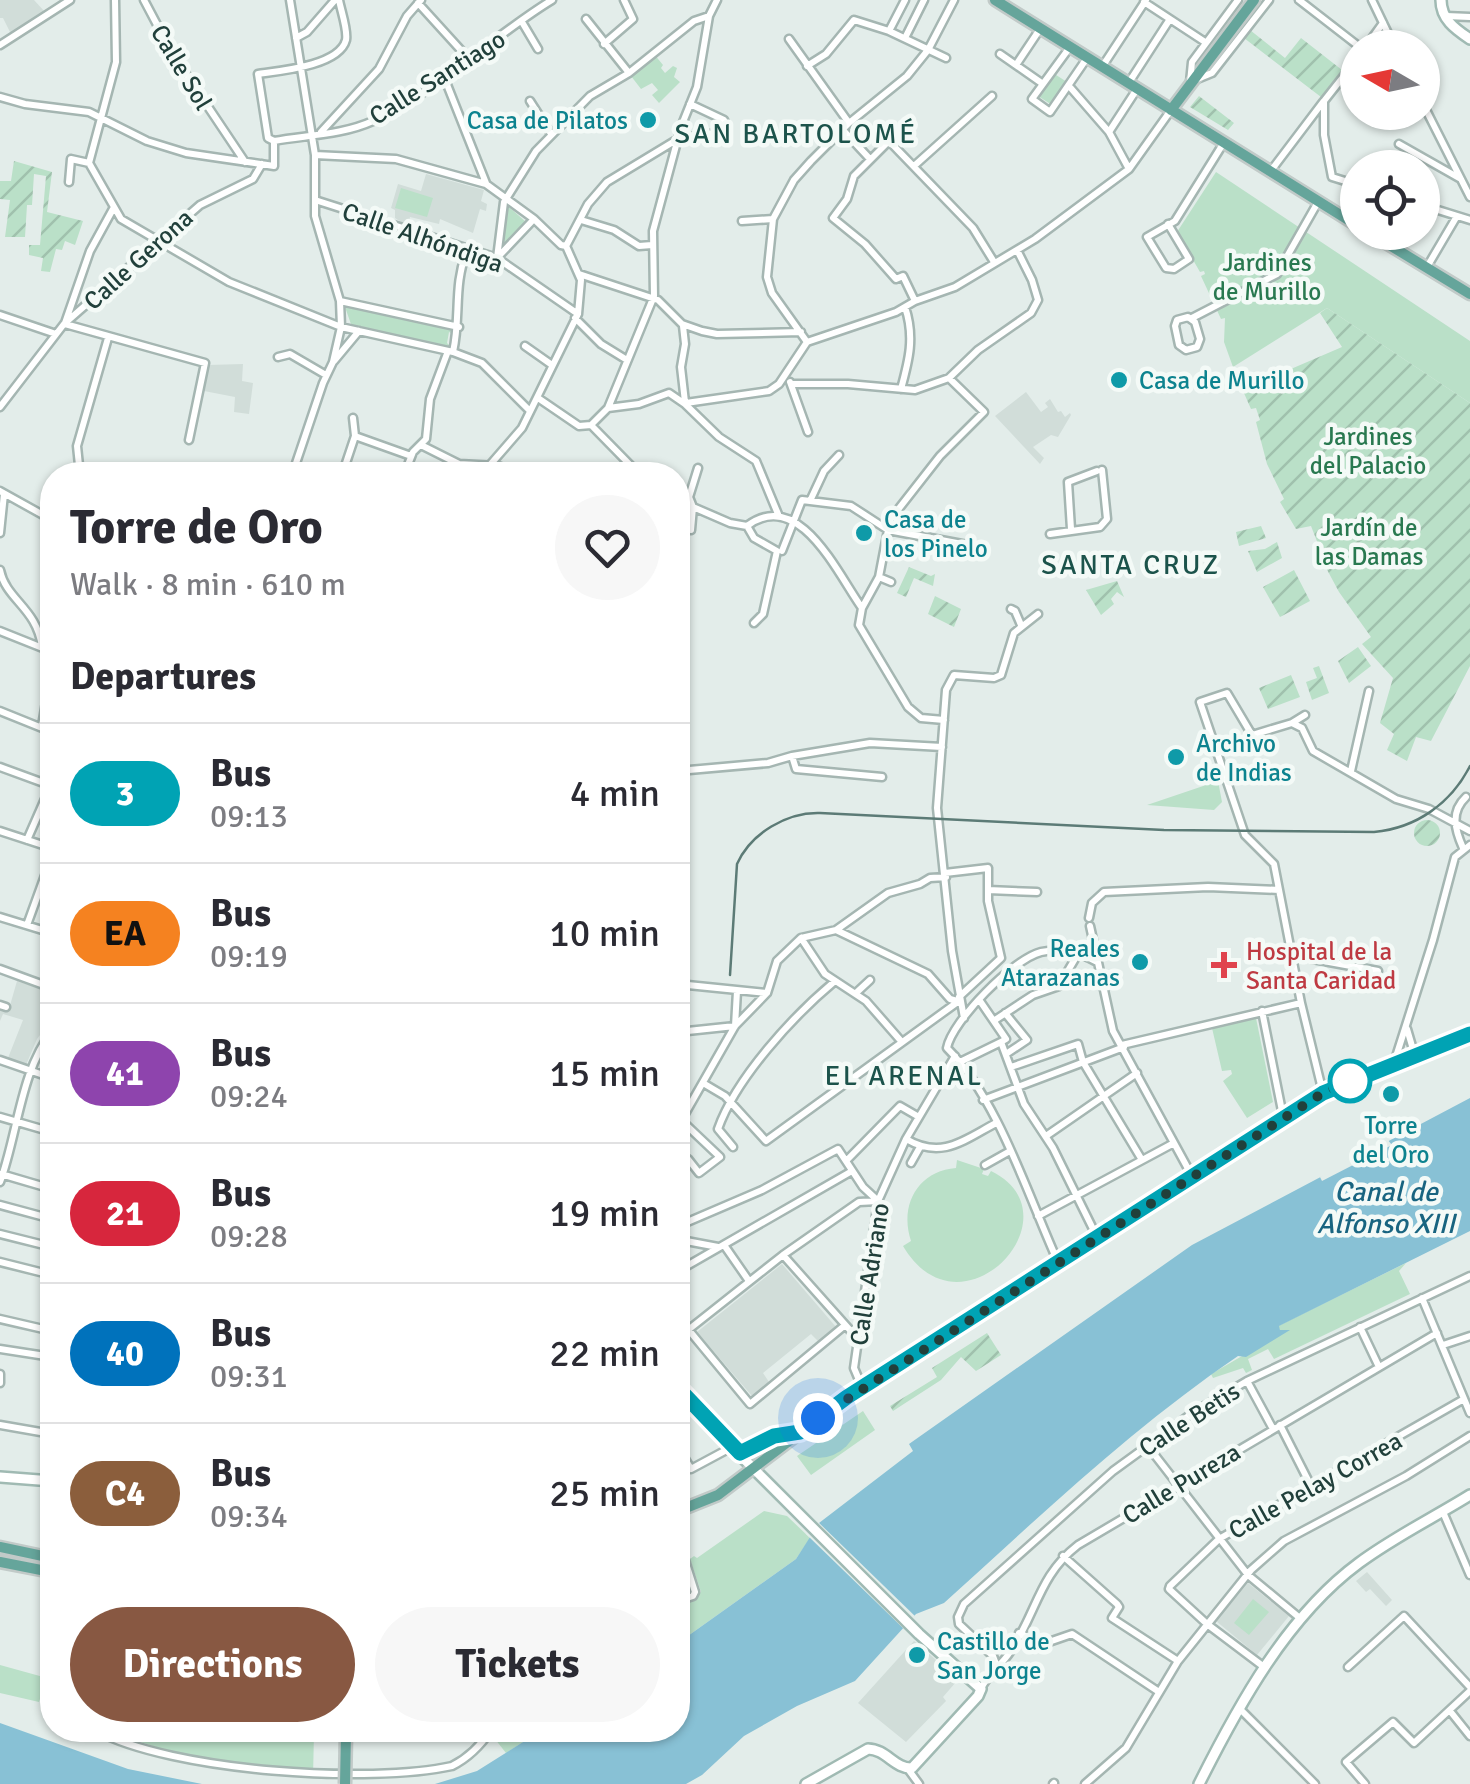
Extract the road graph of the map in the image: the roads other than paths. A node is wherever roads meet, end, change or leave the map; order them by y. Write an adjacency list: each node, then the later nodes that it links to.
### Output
1 (70, 0): 39 (street)
2 (115, 0): 64 (street)
3 (144, 0): 77 (street, Calle Sol)
4 (290, 0): 33 (street)
5 (337, 0): 33 (street); 50 (street)
6 (552, 0): 26 (street, Calle Santiago)
7 (624, 0): 38 (street)
8 (716, 0): 21 (street)
9 (905, 0): 31 (street)
10 (954, 0): 42 (street)
11 (995, 0): 28 (main road)
12 (1238, 0): 37 (street)
13 (1254, 0): 54 (main road)
14 (1269, 0): 54 (street)
15 (1299, 0): 32 (street)
16 (1372, 0): 27 (street)
17 (1441, 0): 22 (street)
18 (419, 1): 45 (street); 69 (street)
19 (1145, 1): 24 (street); 49 (street)
20 (922, 3): 34 (street)
21 (709, 16): 51 (street); 62 (street)
22 (1445, 16): 23 (street); 35 (street)
23 (1470, 16)
24 (1170, 19): 37 (street); 57 (street)
25 (586, 20): 38 (street)
26 (522, 22): 41 (street); 45 (street, Calle Santiago)
27 (1383, 23): 29 (street); 30 (street)
28 (1041, 27): 40 (main road); 47 (street)
29 (1377, 30)
30 (1386, 30)
31 (889, 31): 34 (street); 48 (street)
32 (1340, 31)
33 (296, 38): 50 (street)
34 (905, 38): 42 (street)
35 (1470, 38)
36 (789, 39): 48 (street)
37 (1205, 42): 54 (street)
38 (604, 44): 51 (street)
39 (0, 45)
40 (1071, 46): 44 (main road); 55 (street)
41 (538, 50)
42 (928, 50): 46 (street); 65 (street)
43 (1000, 54): 47 (street)
44 (1088, 57): 49 (main road); 56 (street)
45 (468, 58): 52 (street, Calle Santiago)
46 (946, 58)
47 (1016, 65): 55 (street)
48 (807, 66): 65 (street)
49 (1102, 67): 57 (main road)
50 (301, 68): 69 (street); 72 (street)
51 (629, 74): 70 (street)
52 (444, 77): 69 (street, Calle Santiago); 86 (street)
53 (1340, 80): 60 (street)
54 (1190, 82): 63 (main road)
55 (1043, 84): 56 (street)
56 (1069, 86): 68 (street)
57 (1132, 86): 63 (main road); 68 (street)
58 (992, 96): 80 (street)
59 (0, 97): 64 (street)
60 (1324, 100): 82 (street); 84 (street)
61 (530, 101): 70 (street)
62 (690, 104): 71 (street); 71 (street)
63 (1171, 110): 73 (main road); 81 (street)
64 (100, 117): 77 (street); 78 (street)
65 (850, 123): 66 (street)
66 (842, 130): 76 (street); 95 (street)
67 (1436, 130): 83 (street)
68 (1109, 132): 81 (street)
69 (316, 133): 72 (street, Calle Santiago); 75 (street)
70 (551, 134): 88 (street)
71 (678, 139): 97 (street); 102 (street)
72 (274, 141): 79 (street)
73 (1219, 142): 82 (main road); 100 (street)
74 (1399, 144): 83 (street)
75 (315, 155): 86 (street); 89 (street)
76 (870, 158): 80 (street); 114 (street)
77 (245, 162): 79 (street)
78 (89, 163): 85 (street); 91 (street)
79 (262, 164): 101 (street, Calle Gerona)
80 (914, 166): 108 (street)
81 (1129, 169): 104 (street)
82 (1269, 172): 90 (main road)
83 (1460, 178): 87 (street)
84 (1340, 179)
85 (69, 182)
86 (486, 184): 88 (street)
87 (1470, 197)
88 (506, 198): 96 (street); 107 (street)
89 (314, 200): 106 (street, Calle Alhóndiga); 113 (street)
90 (1318, 202): 93 (main road); 118 (street)
91 (113, 209): 101 (street); 119 (street)
92 (1440, 211): 94 (street)
93 (1340, 215)
94 (1457, 216): 98 (street); 109 (street)
95 (773, 219): 99 (street); 124 (street)
96 (534, 220): 103 (street); 107 (street)
97 (581, 220): 102 (street); 103 (street)
98 (1470, 220)
99 (742, 221)
100 (1168, 224): 100 (street)
101 (159, 242): 119 (street, Calle Gerona); 121 (street)
102 (652, 245): 112 (street)
103 (566, 246): 110 (street)
104 (1017, 250): 108 (street); 136 (street)
105 (1398, 250): 109 (main road)
106 (467, 251): 107 (street, Calle Alhóndiga); 122 (street)
107 (497, 258): 117 (street, Calle Alhóndiga)
108 (994, 262): 114 (street)
109 (1427, 268): 111 (main road)
110 (579, 274): 112 (street); 117 (street)
111 (1470, 294)
112 (651, 298): 120 (street); 131 (street)
113 (340, 300): 121 (street); 122 (street)
114 (915, 301): 115 (street)
115 (905, 307): 127 (street); 138 (street)
116 (0, 316): 125 (street)
117 (576, 316): 131 (street, Calle Alhóndiga); 133 (street)
118 (1192, 318): 118 (street)
119 (64, 324): 125 (street); 126 (street)
120 (682, 324): 124 (street); 140 (street)
121 (341, 326): 123 (street); 132 (street)
122 (458, 327): 129 (street)
123 (359, 331): 129 (street); 132 (street)
124 (801, 332): 127 (street)
125 (56, 334): 141 (street)
126 (108, 338): 148 (street); 152 (street)
127 (807, 342): 135 (street)
128 (525, 346): 133 (street)
129 (451, 351): 143 (street); 149 (street)
130 (278, 357): 134 (street)
131 (627, 360): 142 (street)
132 (333, 362): 134 (street)
133 (552, 365): 139 (street)
134 (326, 375): 153 (street)
135 (786, 375): 137 (street); 140 (street)
136 (949, 378): 138 (street); 171 (street)
137 (791, 384): 138 (street); 146 (street)
138 (901, 390)
139 (538, 398): 143 (street); 145 (street)
140 (685, 404): 142 (street); 166 (street)
141 (0, 407)
142 (608, 408): 145 (street)
143 (530, 411): 157 (street)
144 (353, 418): 147 (street)
145 (591, 425): 158 (street)
146 (808, 432)
147 (355, 436): 151 (street); 154 (street)
148 (189, 440)
149 (420, 445): 151 (street); 156 (street)
150 (839, 455): 163 (street)
151 (411, 456): 155 (street)
152 (79, 462)
153 (296, 462)
154 (346, 462)
155 (409, 462)
156 (455, 462)
157 (492, 462)
158 (629, 462)
159 (698, 468): 161 (street)
160 (1, 493): 165 (street); 172 (street)
161 (690, 494)
162 (690, 499): 164 (street)
163 (806, 500): 167 (street); 171 (street)
164 (693, 506): 168 (street); 170 (street)
165 (40, 514)
166 (778, 514): 167 (street); 168 (street)
167 (792, 520): 175 (street); 179 (street)
168 (747, 526): 175 (street)
169 (1071, 529): 169 (street); 173 (street)
170 (691, 530)
171 (888, 530): 174 (street); 177 (street)
172 (0, 533)
173 (1050, 534)
174 (978, 548)
175 (779, 551): 182 (street)
176 (0, 570): 185 (street)
177 (879, 576): 178 (street); 179 (street)
178 (891, 582)
179 (862, 608): 190 (street)
180 (1011, 609): 183 (street)
181 (1038, 614): 183 (street)
182 (754, 622)
183 (1021, 626): 190 (street)
184 (0, 631): 186 (street)
185 (40, 633)
186 (40, 646)
187 (1369, 691): 197 (street)
188 (0, 711): 192 (street)
189 (1304, 714): 191 (street)
190 (944, 720): 193 (street)
191 (1292, 723): 197 (street); 211 (street)
192 (40, 725)
193 (942, 747): 194 (street); 208 (street)
194 (792, 756): 196 (street); 198 (street)
195 (0, 767): 199 (street)
196 (690, 770)
197 (1351, 771): 202 (street)
198 (882, 777)
199 (40, 781)
200 (1466, 797): 202 (street)
201 (40, 811): 205 (street)
202 (1454, 824): 203 (street); 207 (street)
203 (1467, 829)
204 (0, 830): 205 (street)
205 (27, 840): 206 (street)
206 (40, 846)
207 (1466, 846): 238 (street)
208 (946, 875): 210 (street); 216 (street); 230 (street)
209 (40, 886): 214 (street)
210 (988, 890): 212 (street); 230 (street)
211 (1279, 890): 219 (street); 220 (street)
212 (1037, 892)
213 (0, 916): 214 (street)
214 (26, 925): 215 (street)
215 (40, 929)
216 (836, 930): 217 (street); 230 (street)
217 (801, 938): 224 (street); 228 (street)
218 (1079, 952): 220 (street); 231 (street); 234 (street)
219 (1292, 955): 222 (street); 232 (street)
220 (1095, 960): 243 (street)
221 (0, 968): 225 (street)
222 (1378, 970)
223 (870, 980): 229 (street)
224 (835, 981): 229 (street); 259 (street)
225 (40, 983)
226 (690, 985): 227 (street)
227 (740, 991): 228 (street); 237 (street)
228 (767, 993): 237 (street)
229 (856, 994): 241 (street)
230 (959, 999): 235 (street); 241 (street)
231 (980, 1001): 235 (street); 236 (street)
232 (1301, 1003): 233 (street); 257 (street)
233 (1262, 1011): 243 (street); 264 (street)
234 (1005, 1013): 236 (street); 246 (street)
235 (964, 1018): 247 (street)
236 (995, 1020): 242 (street)
237 (736, 1026): 239 (street); 255 (street)
238 (1406, 1028): 245 (street); 250 (street)
239 (690, 1031)
240 (1470, 1034): 245 (main road)
241 (900, 1042): 259 (street)
242 (1001, 1042): 246 (street); 247 (street)
243 (1123, 1046): 249 (street); 254 (street)
244 (40, 1050): 252 (street)
245 (1421, 1053): 250 (main road)
246 (1006, 1054): 251 (street)
247 (957, 1059): 260 (street); 262 (street, Calle Adriano)
248 (0, 1060): 252 (street)
249 (1083, 1062): 251 (street); 256 (street); 258 (street)
250 (1394, 1063): 257 (main road)
251 (1011, 1067): 256 (street)
252 (32, 1070): 253 (street); 265 (street)
253 (40, 1073)
254 (1138, 1073): 258 (street); 271 (street)
255 (703, 1084): 259 (street); 261 (street)
256 (1016, 1086): 260 (street); 269 (street)
257 (1323, 1093): 264 (main road)
258 (1104, 1096): 269 (street); 275 (street)
259 (729, 1100): 272 (street)
260 (983, 1100): 266 (street)
261 (690, 1107)
262 (919, 1116): 270 (street, Calle Adriano); 277 (street)
263 (0, 1117): 265 (street)
264 (1284, 1118): 282 (main road)
265 (18, 1122): 267 (street); 281 (street)
266 (996, 1123): 273 (street); 274 (street)
267 (40, 1128)
268 (690, 1132): 276 (street)
269 (1046, 1136): 284 (street)
270 (906, 1139): 273 (street); 285 (street, Calle Adriano)
271 (1174, 1142): 275 (street); 282 (street)
272 (733, 1147)
273 (920, 1147): 278 (street)
274 (1010, 1151): 279 (street); 288 (street)
275 (1142, 1160): 284 (street)
276 (690, 1161)
277 (846, 1162): 280 (street); 289 (street)
278 (911, 1163)
279 (986, 1165)
280 (852, 1171): 285 (street); 294 (street)
281 (1, 1177): 283 (street)
282 (1192, 1177): 291 (main road)
283 (40, 1186)
284 (1076, 1195): 288 (street); 291 (street)
285 (878, 1201): 295 (street); 311 (street, Calle Adriano)
286 (0, 1205): 287 (street)
287 (40, 1216)
288 (1038, 1216): 297 (street)
289 (690, 1221)
290 (0, 1234): 293 (street)
291 (1097, 1238): 297 (main road)
292 (690, 1241): 294 (street)
293 (40, 1244)
294 (721, 1246): 298 (street); 301 (street)
295 (783, 1255): 301 (street); 304 (street)
296 (0, 1262): 299 (street)
297 (1058, 1263): 317 (main road)
298 (690, 1264)
299 (40, 1272)
300 (1470, 1276): 302 (street, Calle Betis)
301 (749, 1281): 306 (street)
302 (1422, 1298): 305 (street, Calle Betis); 309 (street)
303 (0, 1319): 307 (street)
304 (844, 1326): 308 (street); 311 (street)
305 (1360, 1327): 315 (street); 316 (street, Calle Betis)
306 (690, 1328)
307 (40, 1329)
308 (690, 1332)
309 (1437, 1333): 312 (street); 315 (street, Calle Pureza)
310 (1470, 1336): 312 (street)
311 (857, 1338): 317 (street, Calle Adriano)
312 (1443, 1345): 318 (street)
313 (0, 1348): 314 (street)
314 (40, 1355)
315 (1379, 1366): 322 (street, Calle Pureza)
316 (1246, 1381): 322 (street); 326 (street, Calle Betis)
317 (862, 1388): 324 (main road)
318 (1464, 1399): 320 (street); 333 (street, Calle Pelay Correa)
319 (690, 1405): 327 (main road)
320 (1470, 1413)
321 (0, 1424): 323 (street)
322 (1276, 1427): 332 (street, Calle Pureza); 333 (street)
323 (40, 1432)
324 (800, 1432): 327 (main road); 329 (main road)
325 (1470, 1436): 344 (street)
326 (1146, 1445): 332 (street); 351 (street, Calle Betis)
327 (734, 1450): 328 (street); 329 (street)
328 (690, 1467)
329 (753, 1469): 335 (main road); 354 (street)
330 (0, 1477): 331 (street)
331 (40, 1480)
332 (1179, 1485): 337 (street); 340 (street, Calle Pureza)
333 (1311, 1486): 337 (street, Calle Pelay Correa)
334 (1470, 1495): 336 (street)
335 (690, 1506)
336 (1443, 1512): 345 (street); 347 (street)
337 (1220, 1539): 344 (street); 348 (street, Calle Pelay Correa)
338 (0, 1547): 339 (main road)
339 (40, 1555)
340 (1064, 1556): 349 (street, Calle Pureza); 350 (street)
341 (0, 1562): 342 (main road)
342 (40, 1570)
343 (690, 1573): 346 (street)
344 (1248, 1575): 347 (street); 348 (street)
345 (1470, 1575)
346 (690, 1597)
347 (1301, 1620): 352 (street)
348 (1208, 1624): 350 (street); 352 (street)
349 (1019, 1633): 351 (street, Calle Pureza); 356 (street)
350 (1178, 1662): 356 (street)
351 (996, 1664): 354 (street, Calle Pureza)
352 (1264, 1667): 357 (street)
353 (1348, 1667): 355 (street)
354 (981, 1689): 363 (street)
355 (1470, 1689): 358 (street)
356 (1159, 1692): 367 (street)
357 (1239, 1708): 368 (street); 369 (street)
358 (1450, 1711): 359 (street); 370 (street)
359 (1470, 1736)
360 (126, 1742): 362 (street)
361 (346, 1742): 364 (main road, bridge)
362 (480, 1742)
363 (908, 1769): 365 (street); 366 (street)
364 (345, 1784)
365 (806, 1784)
366 (920, 1784)
367 (1085, 1784)
368 (1199, 1784)
369 (1315, 1784)
370 (1365, 1784)

